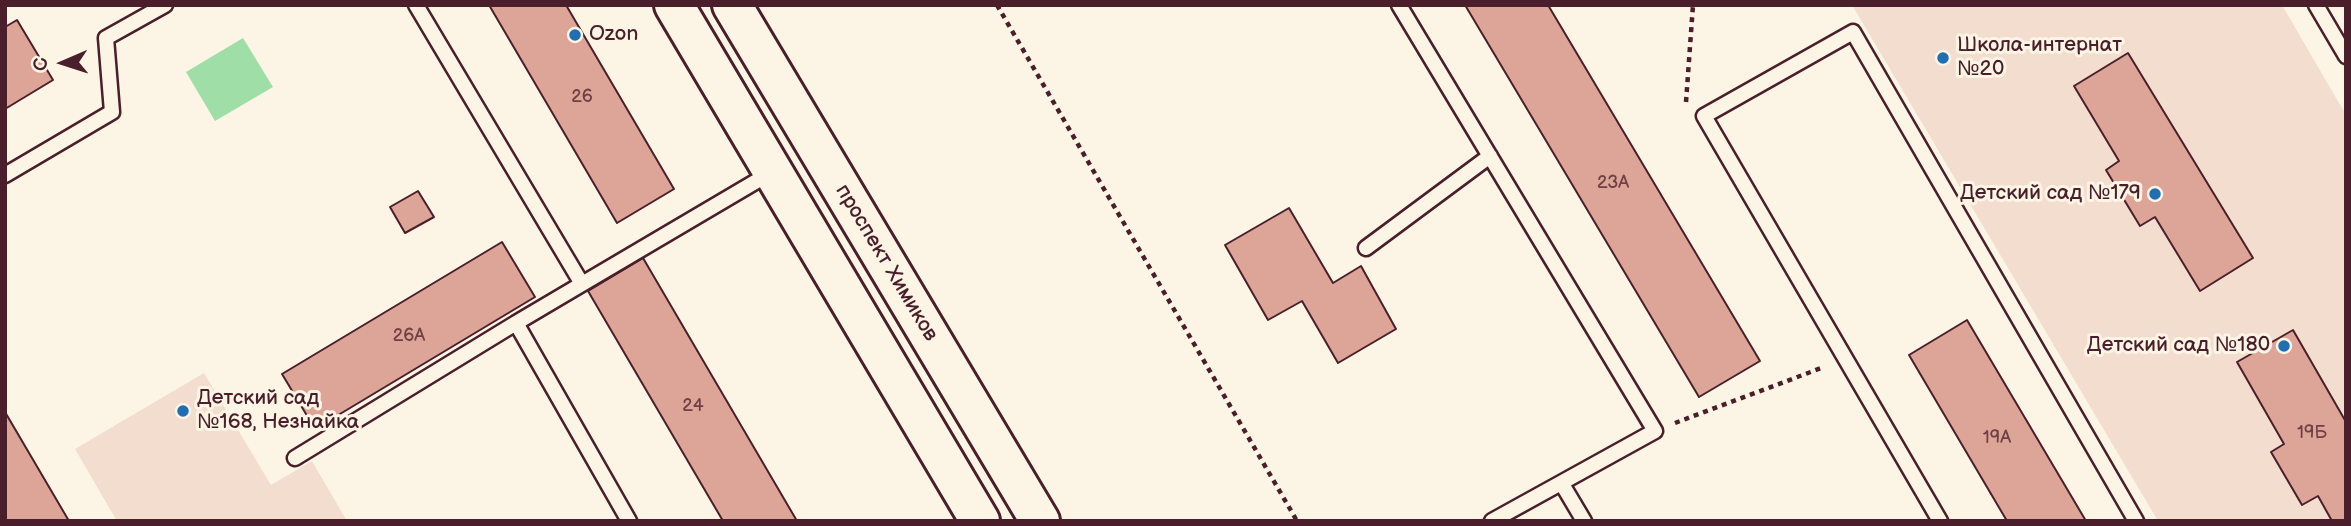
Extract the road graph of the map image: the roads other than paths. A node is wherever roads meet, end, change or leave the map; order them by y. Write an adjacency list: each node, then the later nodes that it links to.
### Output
1 (164, 5): 10 (lane)
2 (416, 5): 12 (lane)
3 (674, 5): 9 (main road)
4 (732, 5): 18 (main road, проспект Химиков)
5 (1399, 5): 8 (lane)
6 (2316, 5): 7 (lane)
7 (2346, 56)
8 (1490, 156): 11 (lane); 15 (lane)
9 (773, 172): 12 (lane); 17 (main road)
10 (5, 175)
11 (1366, 248)
12 (582, 284): 13 (lane)
13 (516, 323): 14 (lane); 16 (lane)
14 (295, 458)
15 (1562, 484): 19 (lane); 20 (lane)
16 (629, 521)
17 (980, 521)
18 (1040, 521)
19 (1492, 521)
20 (1584, 521)
21 (1940, 521): 22 (lane)
22 (2137, 521)

